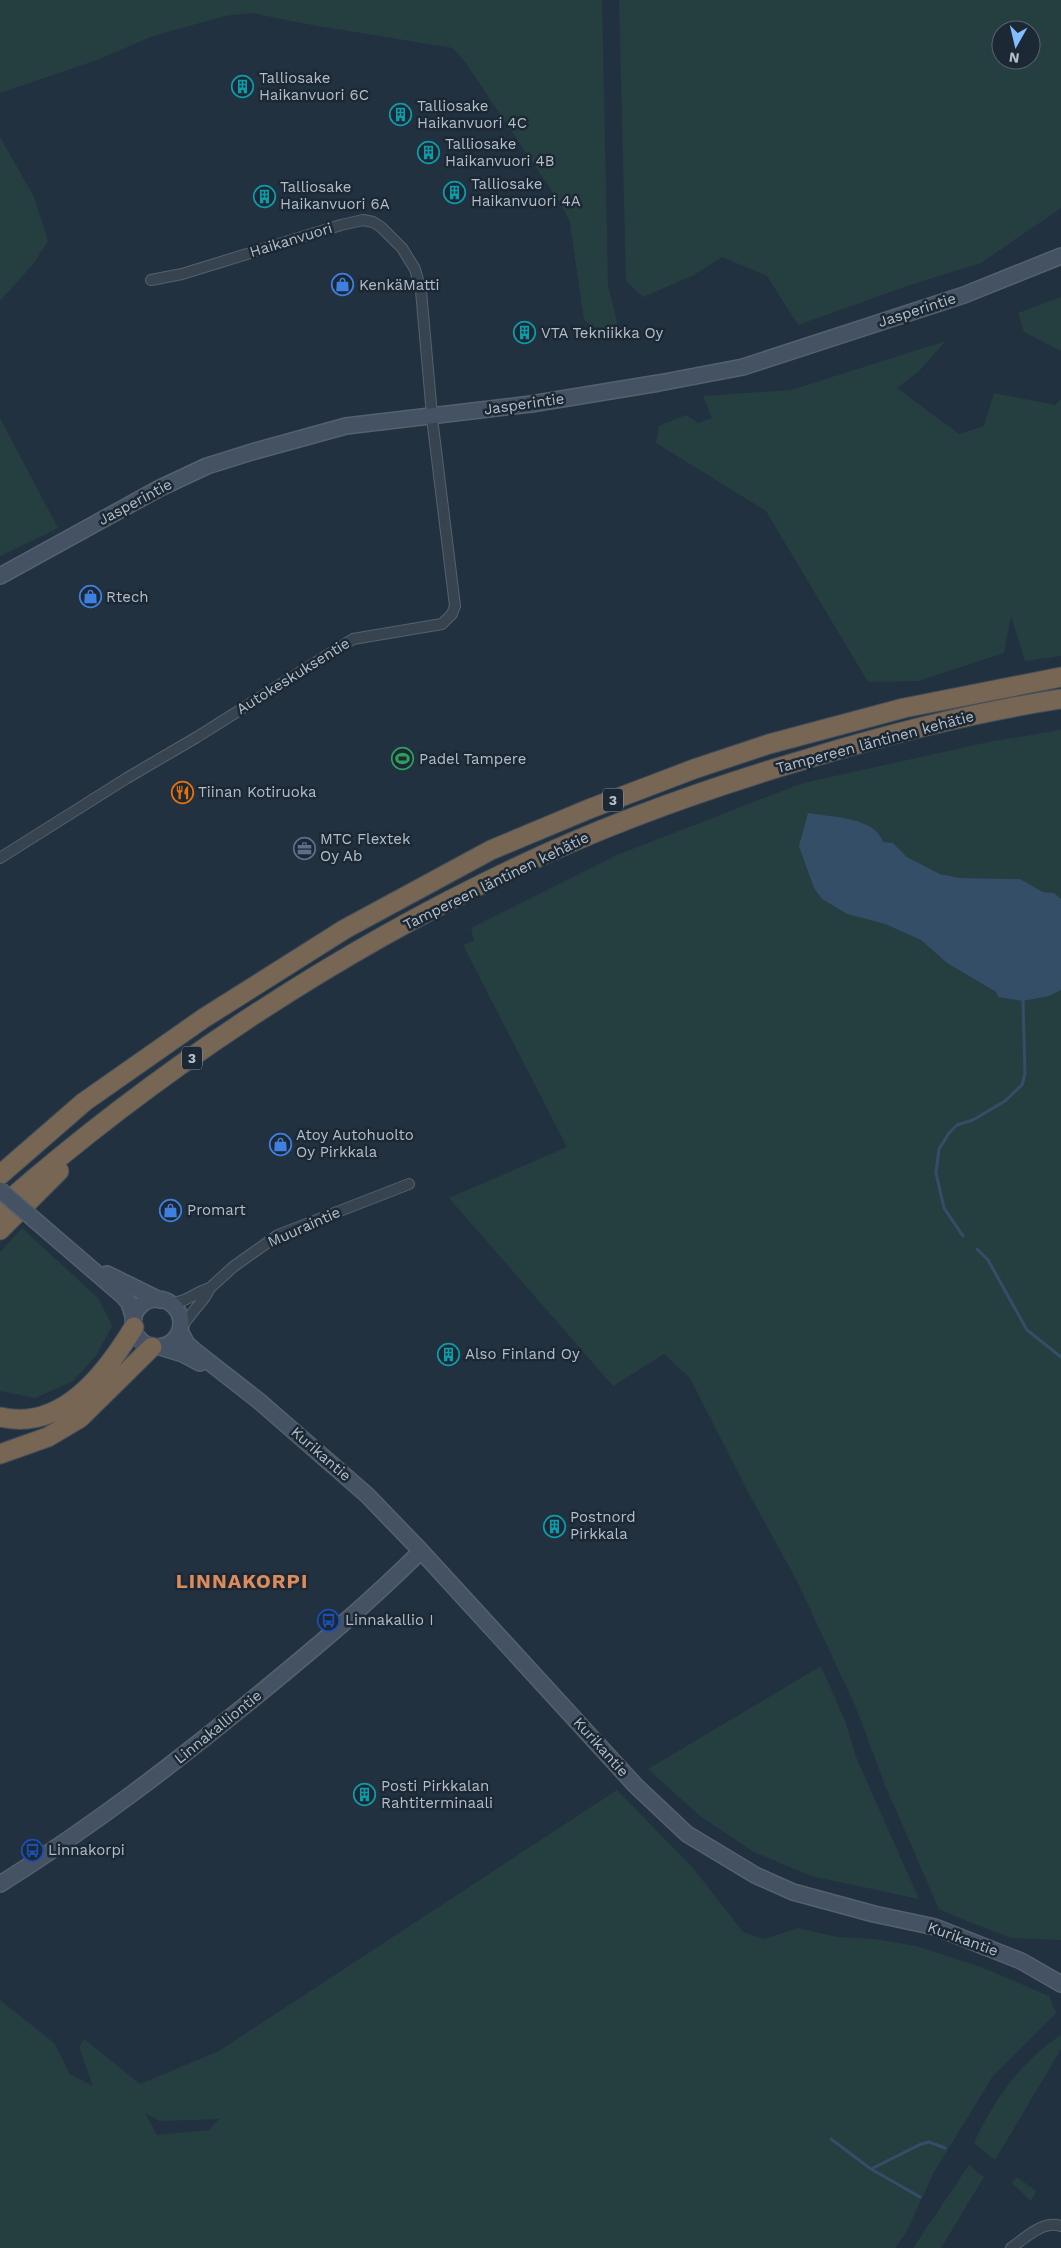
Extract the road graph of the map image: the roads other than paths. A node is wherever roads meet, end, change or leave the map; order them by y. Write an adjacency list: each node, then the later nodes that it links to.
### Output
1 (1061, 256): 3 (main road, Jasperintie)
2 (151, 280): 3 (street, Haikanvuori)
3 (432, 415): 4 (main road, Jasperintie); 7 (street, Autokeskuksentie)
4 (0, 576)
5 (1061, 677): 8 (highway, Tampereen läntinen kehätie / 3)
6 (1061, 699): 9 (highway, Tampereen läntinen kehätie / 3)
7 (0, 858)
8 (84, 1102): 10 (highway); 11 (highway, Tampereen läntinen kehätie / 3)
9 (92, 1133): 14 (highway, Tampereen läntinen kehätie / 3); 15 (highway)
10 (0, 1158)
11 (0, 1176)
12 (409, 1184): 17 (street, Muuraintie)
13 (0, 1190): 16 (main road, bridge)
14 (0, 1208)
15 (0, 1230)
16 (92, 1267): 18 (main road); 19 (main road)
17 (210, 1288): 18 (street, Muuraintie); 20 (street, Muuraintie)
18 (163, 1301): 19 (main road); 20 (main road)
19 (134, 1323): 21 (main road); 23 (highway)
20 (180, 1329): 21 (main road); 22 (main road, Kurikantie)
21 (156, 1347): 22 (main road, Kurikantie); 24 (highway)
22 (226, 1376): 25 (main road, Kurikantie)
23 (0, 1417)
24 (0, 1454)
25 (421, 1551): 26 (main road, Linnakalliontie); 27 (main road, Kurikantie)
26 (0, 1884)
27 (1061, 1984)
28 (1061, 2226): 29 (street)
29 (1011, 2248)

